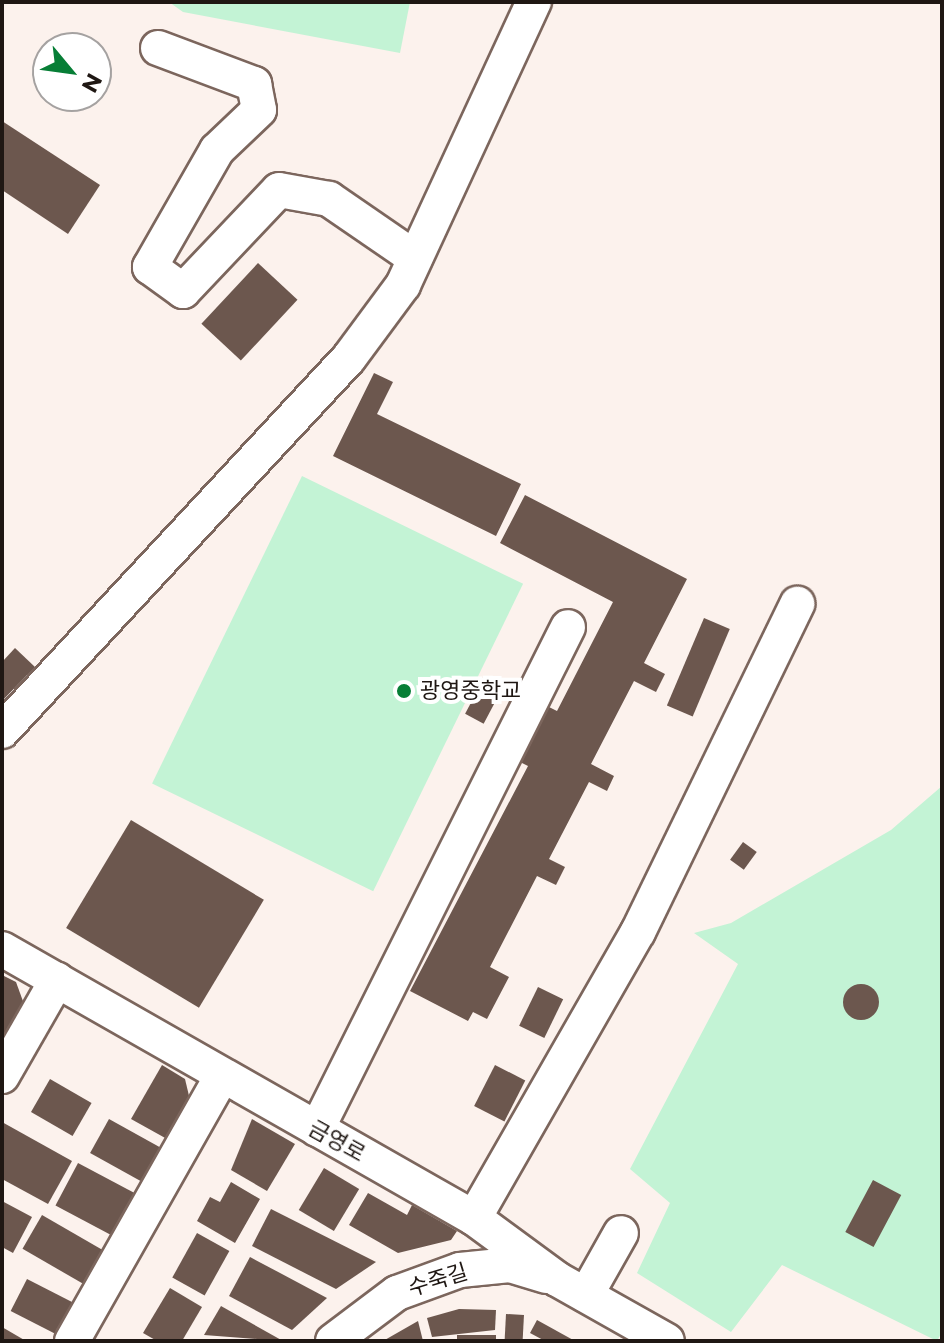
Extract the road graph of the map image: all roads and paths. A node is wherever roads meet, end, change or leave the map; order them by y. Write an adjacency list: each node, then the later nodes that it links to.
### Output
1 (534, 2): 3 (street)
2 (158, 48): 3 (street)
3 (415, 258): 6 (street)
4 (797, 604): 12 (street)
5 (568, 627): 11 (street)
6 (2, 731)
7 (2, 949): 8 (street, 금영로)
8 (57, 980): 9 (street); 10 (street, 금영로)
9 (2, 1076)
10 (222, 1076): 11 (street, 금영로); 15 (street)
11 (317, 1129): 12 (street, 금영로)
12 (474, 1218): 14 (street, 금영로)
13 (621, 1233): 14 (street)
14 (572, 1287): 16 (street, 수죽길); 17 (street, 금영로)
15 (72, 1341)
16 (333, 1341)
17 (667, 1341)

